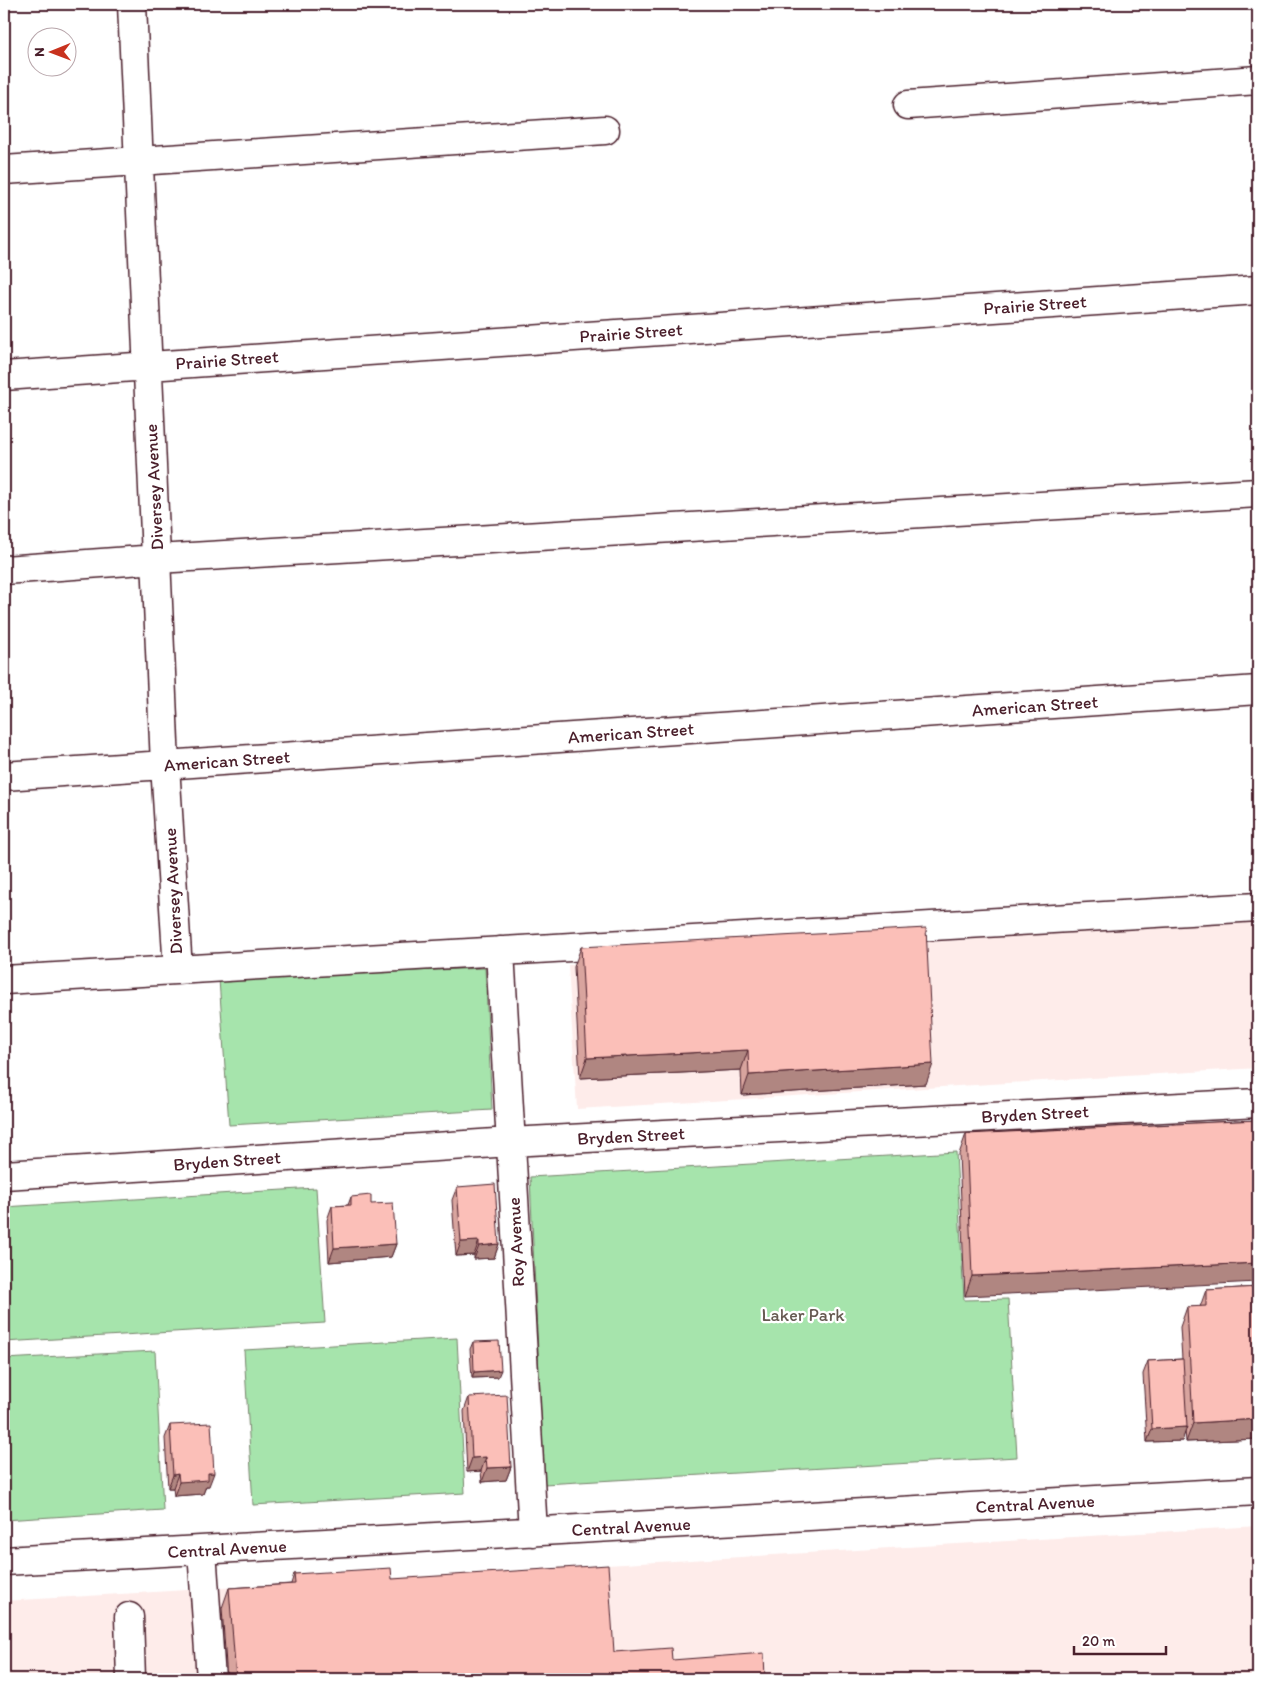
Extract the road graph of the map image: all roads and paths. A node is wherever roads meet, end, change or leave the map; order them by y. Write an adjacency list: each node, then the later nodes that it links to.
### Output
1 (132, 4): 5 (street, Diversey Avenue)
2 (1258, 80): 3 (street)
3 (908, 105)
4 (605, 130): 5 (street)
5 (139, 161): 6 (street); 8 (street, Diversey Avenue)
6 (4, 170)
7 (1258, 290): 8 (street, Prairie Street)
8 (148, 366): 9 (street, Prairie Street); 11 (street, Diversey Avenue)
9 (4, 376)
10 (1258, 493): 11 (street)
11 (157, 559): 12 (street); 14 (street, Diversey Avenue)
12 (4, 570)
13 (1258, 690): 14 (street, American Street)
14 (165, 765): 15 (street, American Street); 18 (street, Diversey Avenue)
15 (4, 776)
16 (1258, 907): 17 (street)
17 (500, 951): 18 (street); 21 (street, Roy Avenue)
18 (178, 970): 19 (street)
19 (4, 980)
20 (1258, 1103): 21 (street, Bryden Street)
21 (510, 1142): 22 (street, Bryden Street); 24 (street, Roy Avenue)
22 (4, 1175)
23 (1258, 1492): 24 (street, Central Avenue)
24 (533, 1532): 25 (street, Central Avenue)
25 (202, 1550): 26 (street, Central Avenue); 29 (street)
26 (4, 1562)
27 (129, 1617): 28 (street)
28 (132, 1679)
29 (210, 1679)

